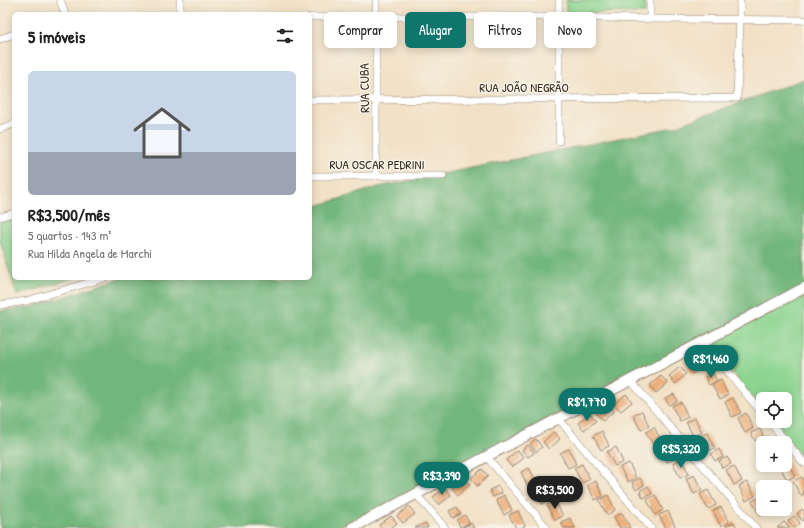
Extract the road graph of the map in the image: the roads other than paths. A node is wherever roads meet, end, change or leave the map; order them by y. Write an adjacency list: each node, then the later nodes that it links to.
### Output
1 (60, 0): 7 (street)
2 (180, 0): 8 (street)
3 (376, 0): 9 (street, RUA CUBA)
4 (559, 0): 10 (street)
5 (650, 0): 16 (street)
6 (740, 0): 17 (street)
7 (64, 12)
8 (180, 12)
9 (375, 12)
10 (559, 12)
11 (312, 17): 12 (street)
12 (324, 17)
13 (397, 17): 14 (street)
14 (544, 17)
15 (596, 18): 16 (street)
16 (650, 19): 17 (street)
17 (740, 19): 18 (street); 23 (street, RUA JOÃO NEGRÃO)
18 (804, 20)
19 (12, 35): 20 (street)
20 (0, 39)
21 (376, 48): 25 (street, RUA CUBA)
22 (559, 48): 23 (street)
23 (559, 99): 25 (street, RUA JOÃO NEGRÃO); 28 (street)
24 (312, 100): 25 (street, RUA JOÃO NEGRÃO)
25 (377, 100): 30 (street, RUA CUBA)
26 (12, 125): 27 (street)
27 (0, 129)
28 (559, 140)
29 (312, 176): 30 (street, RUA OSCAR PEDRINI)
30 (376, 176): 31 (street, RUA OSCAR PEDRINI)
31 (443, 176)
32 (12, 214): 33 (street)
33 (0, 217)
34 (98, 280): 36 (street)
35 (804, 288): 37 (street)
36 (0, 305)
37 (703, 342): 38 (street); 39 (street)
38 (630, 380): 40 (street); 49 (street)
39 (756, 406)
40 (558, 418): 42 (street); 48 (street)
41 (775, 428): 43 (street)
42 (486, 456): 44 (street); 47 (street)
43 (804, 463)
44 (415, 493): 45 (street); 46 (street)
45 (352, 528)
46 (445, 528)
47 (547, 528)
48 (651, 528)
49 (756, 528)

